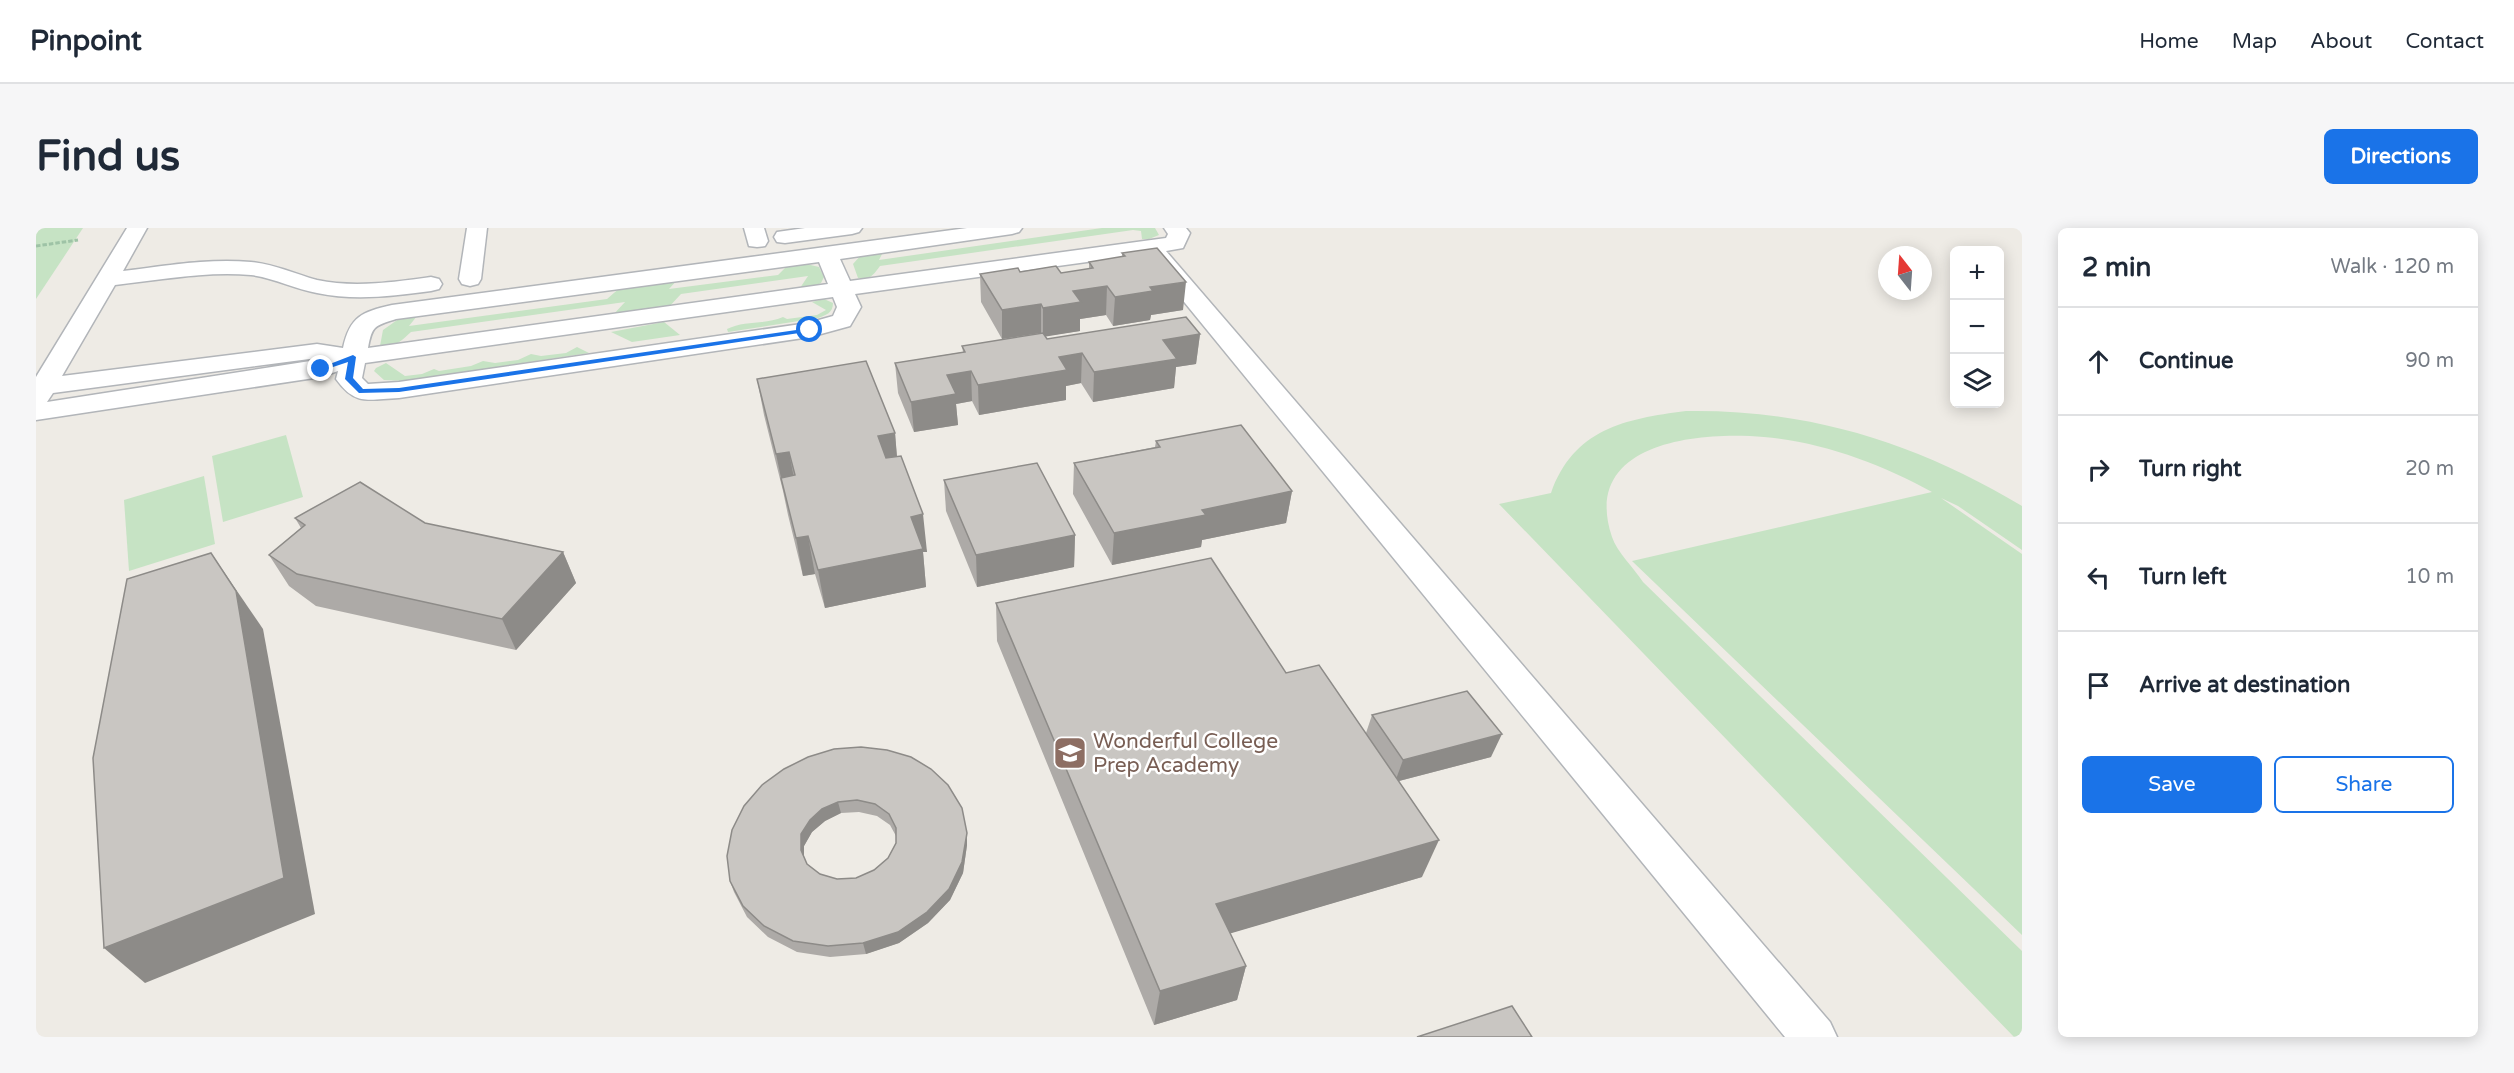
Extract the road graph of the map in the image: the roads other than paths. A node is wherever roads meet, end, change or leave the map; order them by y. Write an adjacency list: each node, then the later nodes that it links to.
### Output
1 (137, 228): 10 (street)
2 (477, 228): 11 (street)
3 (852, 228): 5 (street)
4 (1012, 228): 8 (street)
5 (756, 234): 7 (street)
6 (1162, 237): 12 (street); 16 (street)
7 (734, 244)
8 (827, 254): 12 (street); 13 (street)
9 (493, 276): 11 (street)
10 (106, 279): 11 (street); 14 (street)
11 (470, 279)
12 (842, 290): 13 (street); 13 (street)
13 (353, 357): 14 (street); 15 (street)
14 (40, 393)
15 (36, 412)
16 (1814, 1037)

